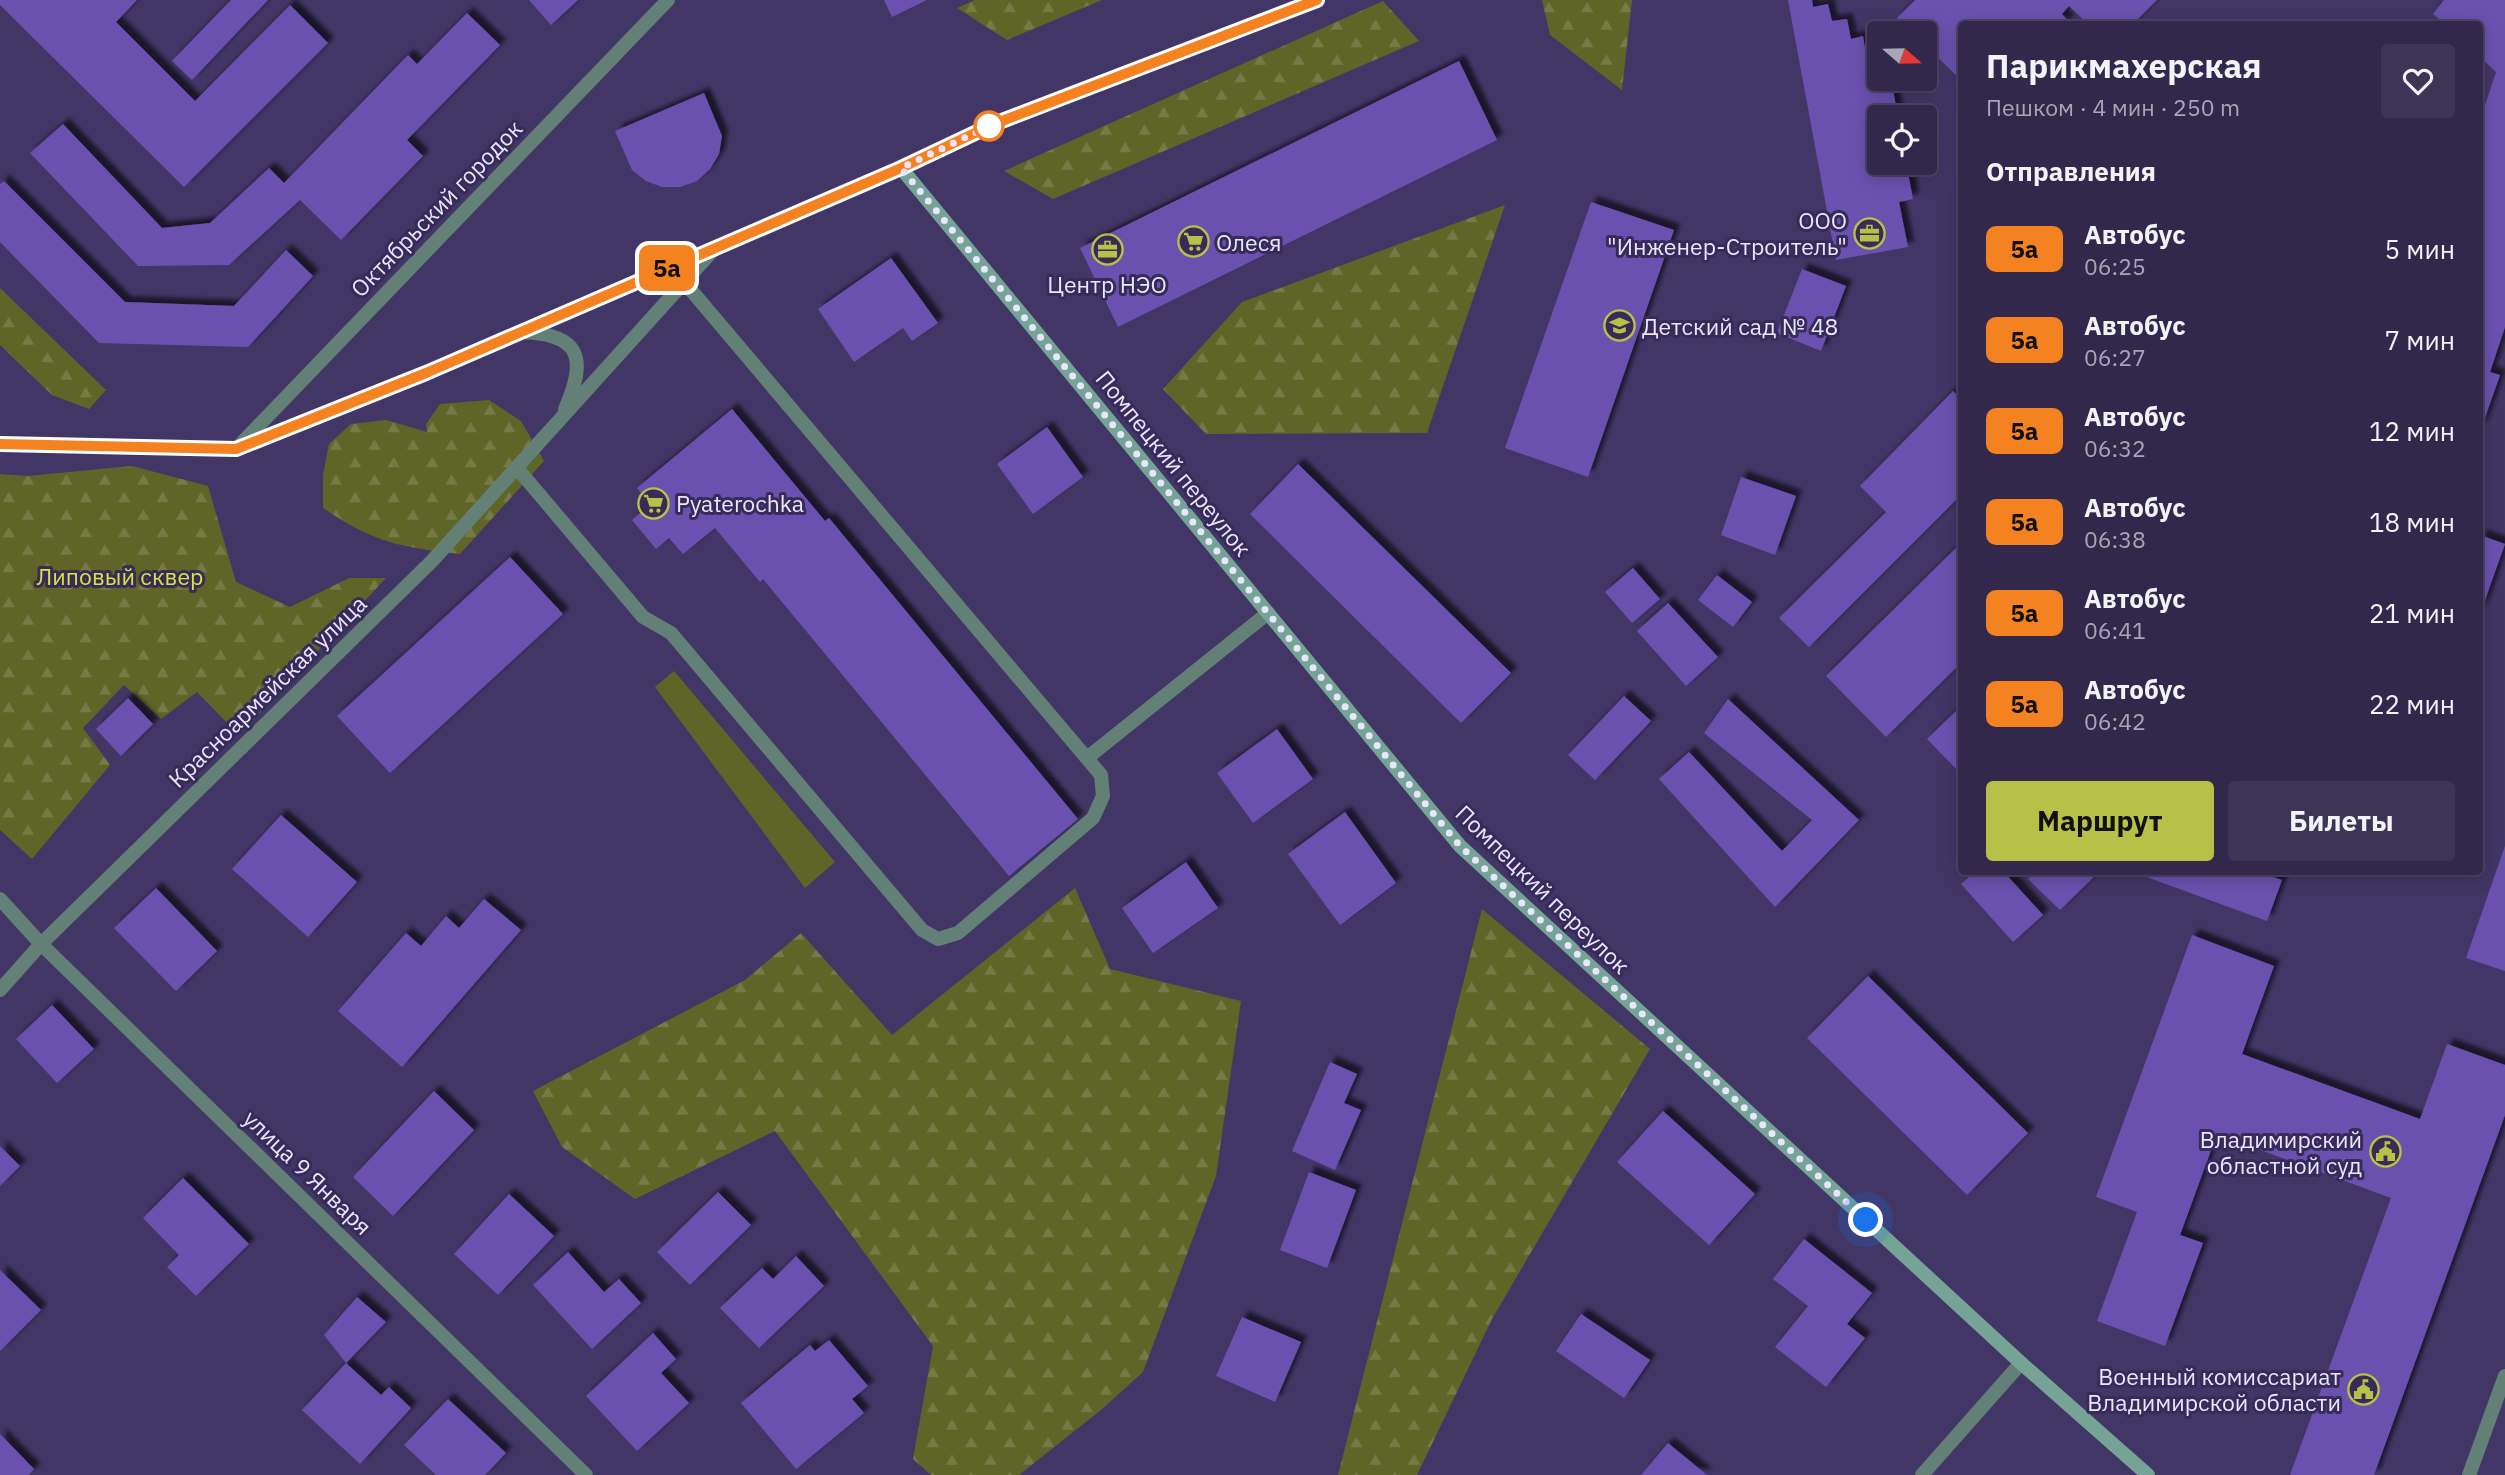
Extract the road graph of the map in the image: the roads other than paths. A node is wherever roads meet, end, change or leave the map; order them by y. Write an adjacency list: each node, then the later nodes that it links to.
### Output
1 (668, 0): 9 (street, Октябрьский городок)
2 (1317, 0): 3 (street, Красноармейская улица)
3 (901, 168): 4 (street, Красноармейская улица); 11 (street, Помпецкий переулок)
4 (716, 247): 5 (street, Красноармейская улица); 6 (street, Красноармейская улица)
5 (685, 283): 7 (street, Красноармейская улица); 12 (street)
6 (521, 331): 7 (street, Красноармейская улица); 9 (street, Красноармейская улица)
7 (561, 420): 10 (street, Красноармейская улица)
8 (0, 444): 9 (street, Красноармейская улица)
9 (236, 449)
10 (517, 468): 12 (street); 14 (street, Красноармейская улица)
11 (1268, 613): 12 (street); 16 (street, Помпецкий переулок)
12 (1087, 758)
13 (0, 899): 14 (street, улица 9 Января)
14 (41, 944): 15 (street, Красноармейская улица); 18 (street, улица 9 Января)
15 (0, 990)
16 (2021, 1363): 19 (street); 20 (street, Помпецкий переулок)
17 (2505, 1376): 21 (street)
18 (586, 1475)
19 (1922, 1475)
20 (2148, 1475)
21 (2469, 1475)

